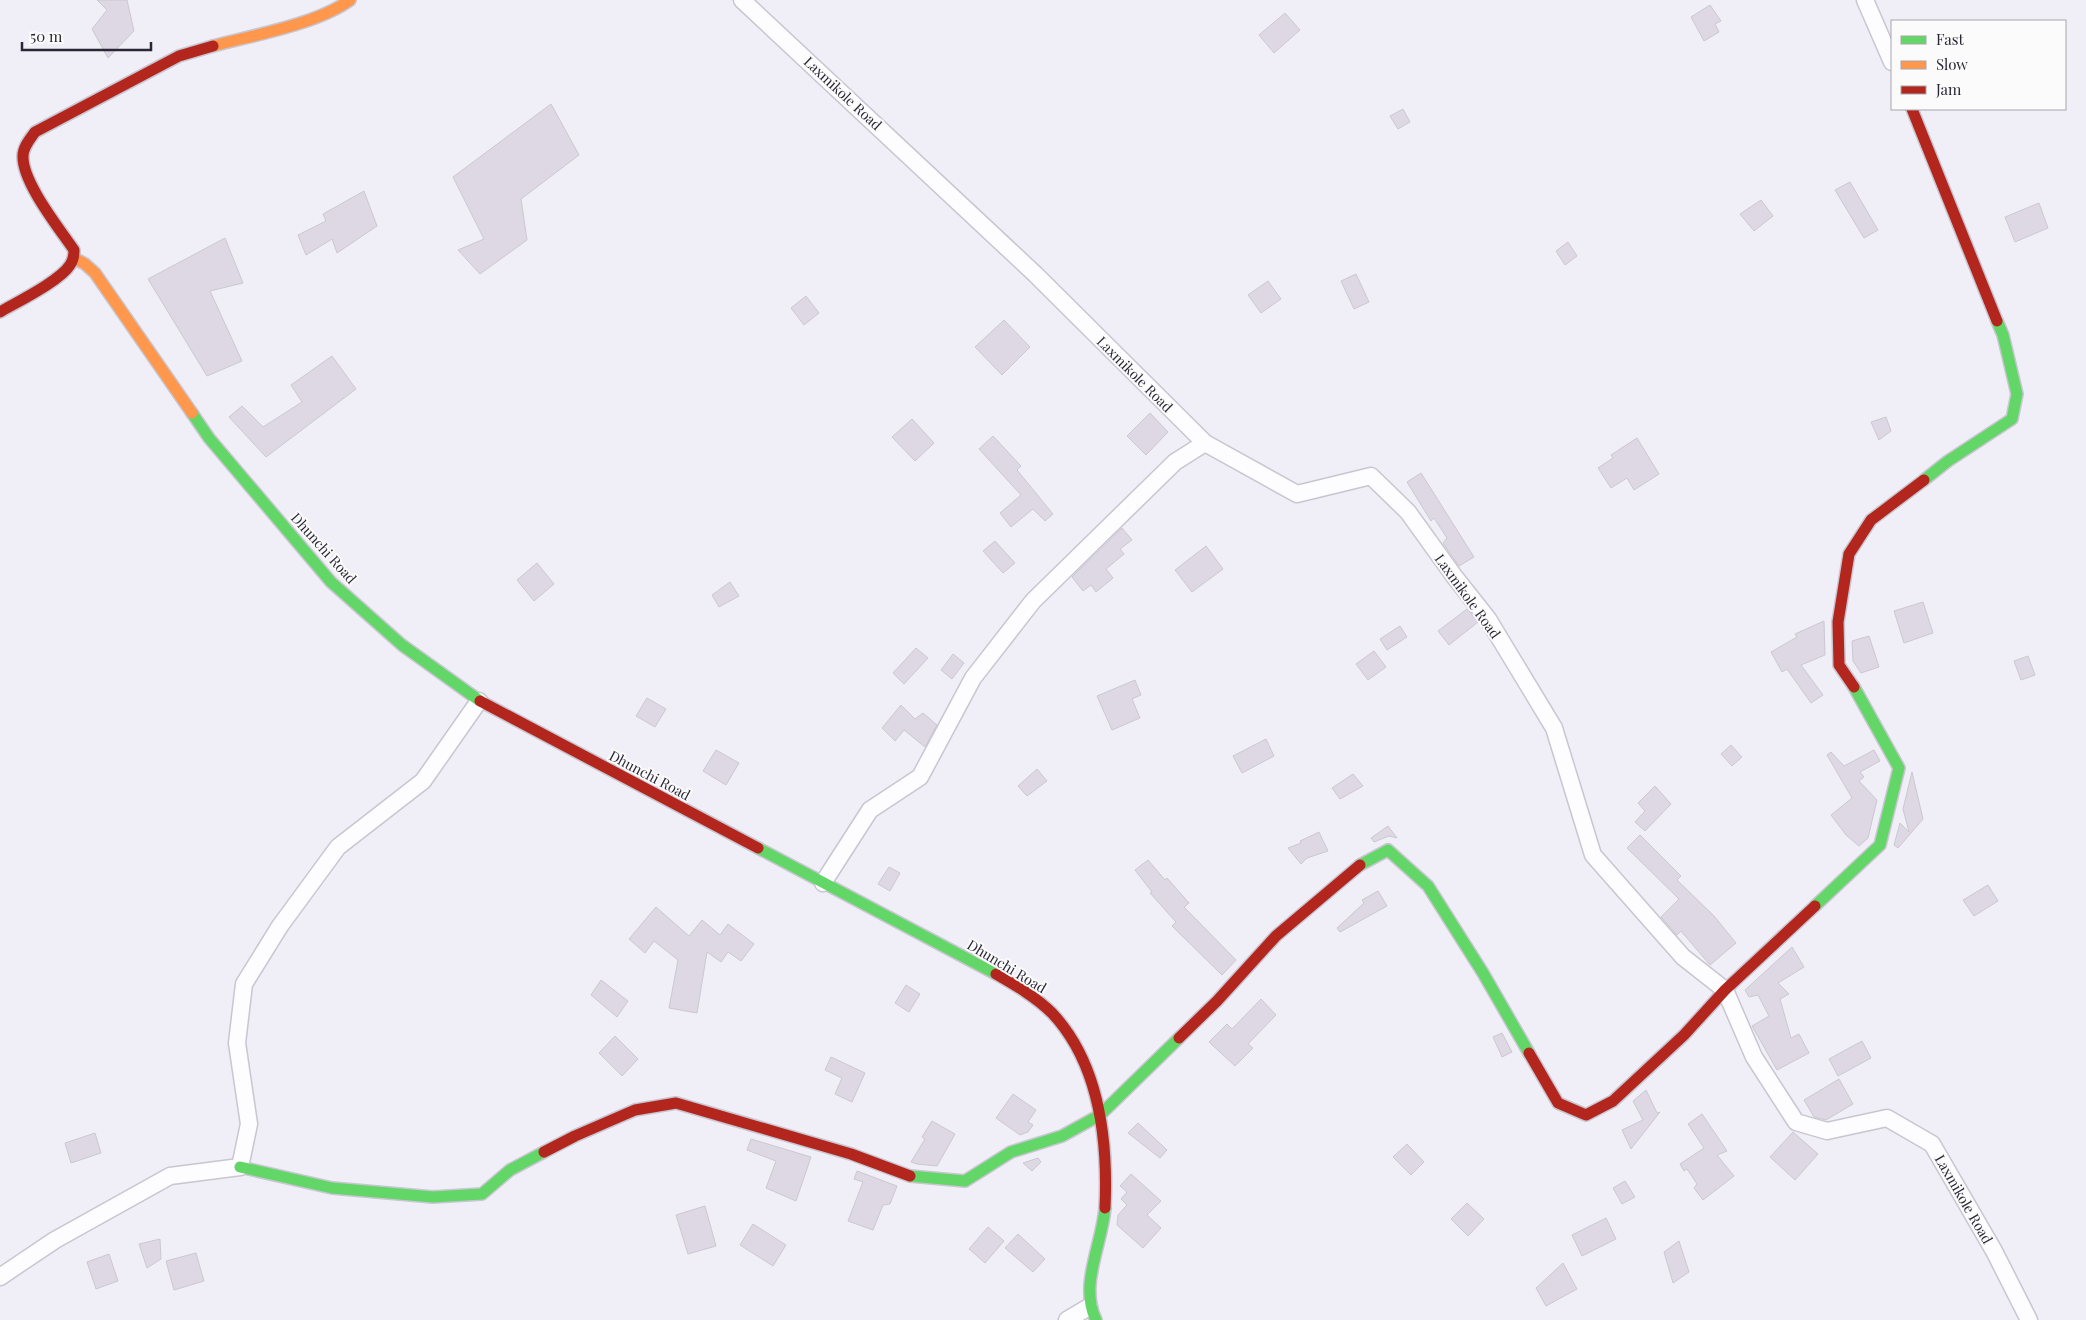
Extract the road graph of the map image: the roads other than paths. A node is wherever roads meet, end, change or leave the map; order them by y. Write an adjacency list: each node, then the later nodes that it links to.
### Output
1 (350, 0): 6 (street)
2 (742, 0): 8 (street, Laxmikole Road)
3 (1865, 0): 4 (street)
4 (1891, 60)
5 (1912, 110): 11 (street)
6 (74, 258): 7 (street); 9 (street, Dhunchi Road)
7 (0, 312)
8 (1205, 443): 10 (street); 11 (street, Laxmikole Road)
9 (479, 701): 10 (street, Dhunchi Road); 13 (street)
10 (823, 883): 12 (street, Dhunchi Road)
11 (1725, 990): 12 (street); 17 (street, Laxmikole Road)
12 (1100, 1115): 13 (street); 15 (street, Dhunchi Road)
13 (240, 1167): 14 (street)
14 (0, 1277)
15 (1092, 1314): 16 (street)
16 (1067, 1320)
17 (2030, 1320)

